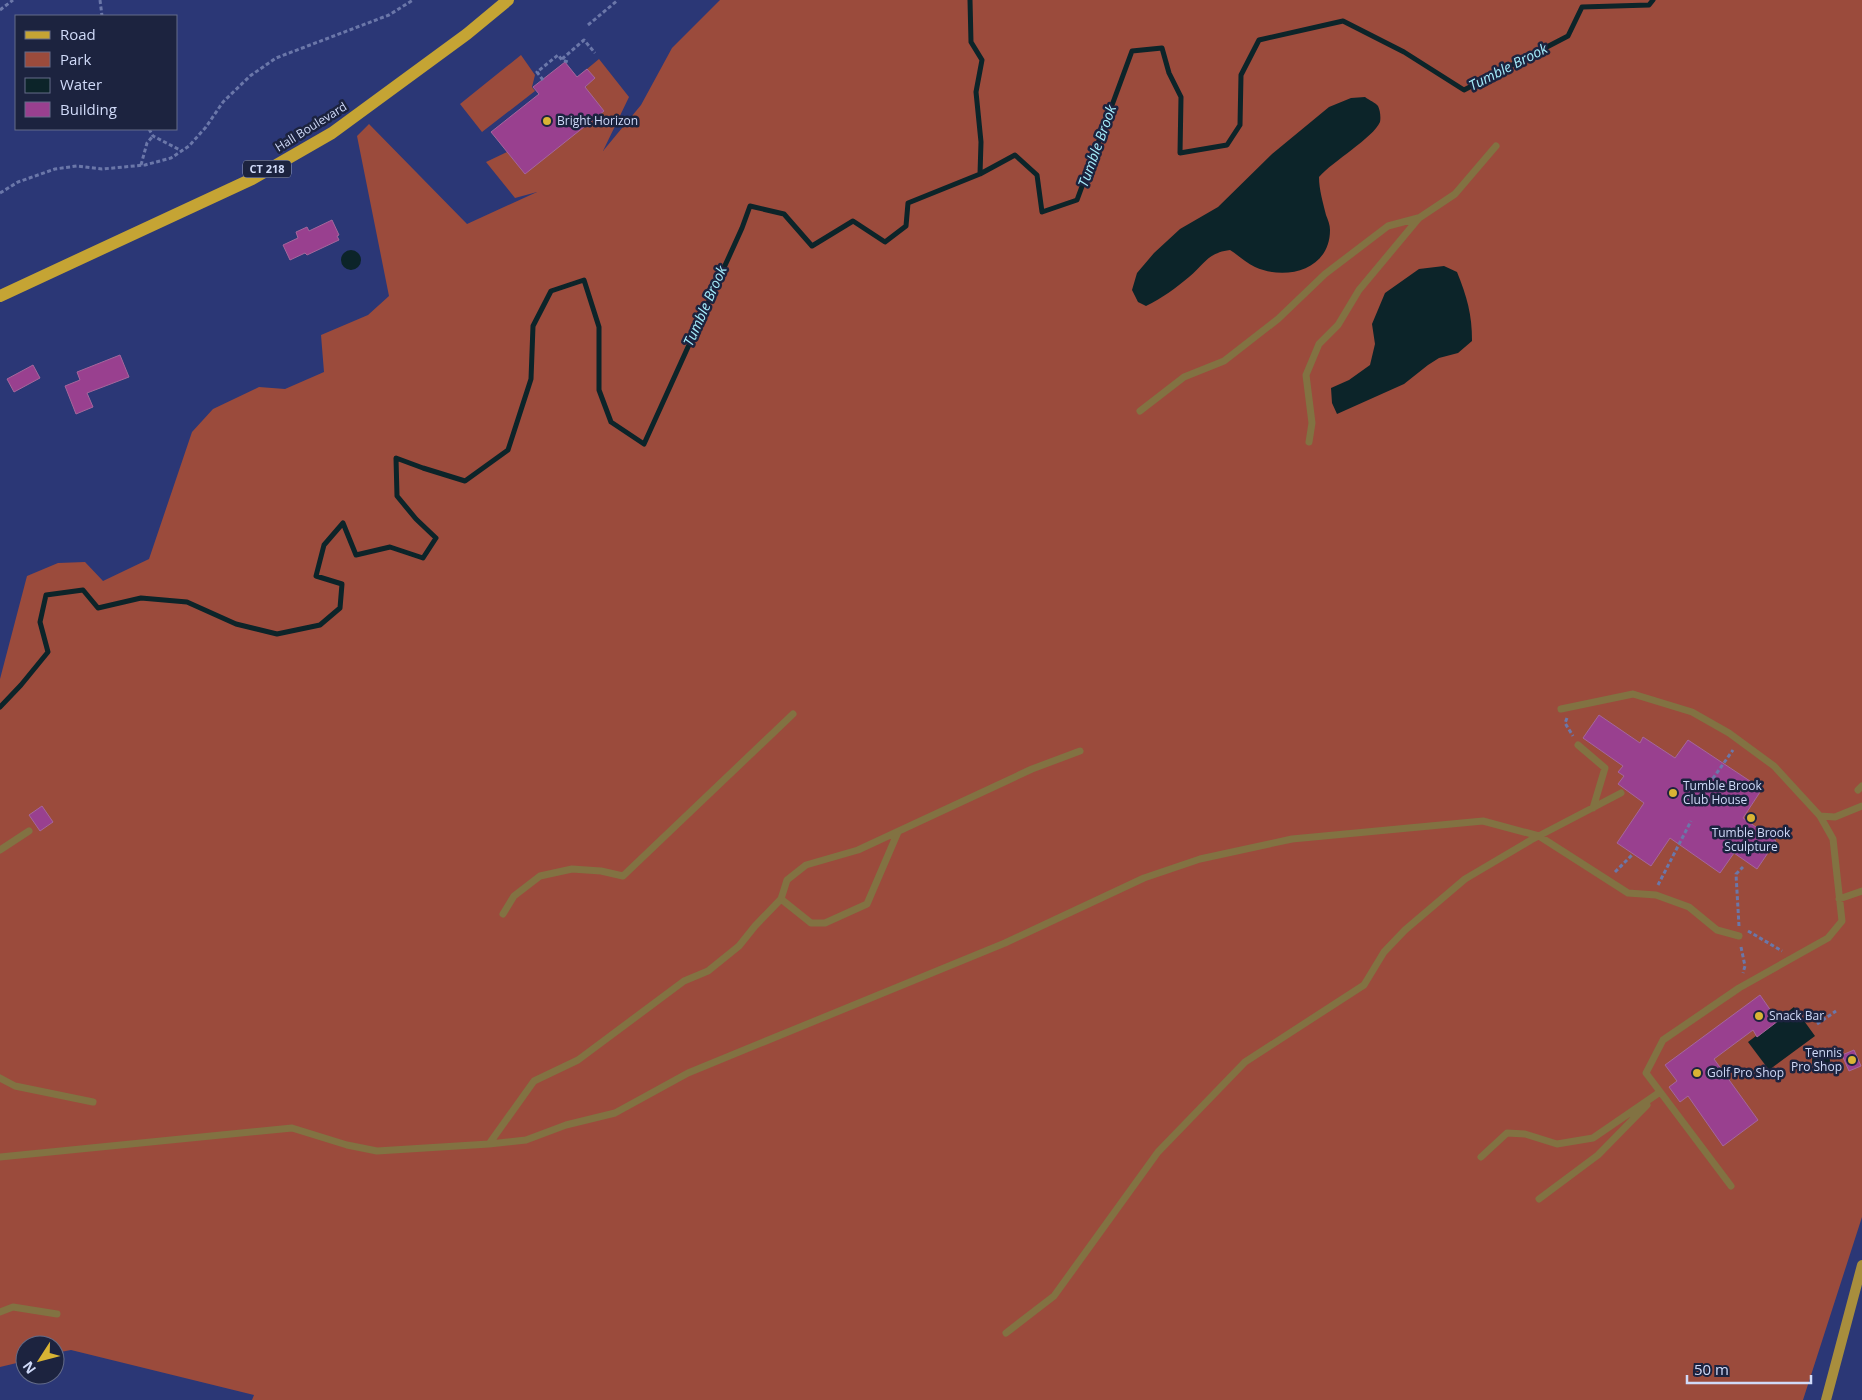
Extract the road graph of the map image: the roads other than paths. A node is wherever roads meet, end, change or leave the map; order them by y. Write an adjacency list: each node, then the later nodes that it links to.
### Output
1 (508, 0): 4 (main road, Hall Boulevard / CT 218)
2 (1496, 146): 3 (lane)
3 (1419, 218): 5 (lane); 6 (lane)
4 (0, 296)
5 (1140, 411)
6 (1309, 442)
7 (1561, 709): 14 (lane)
8 (793, 714): 22 (lane)
9 (1578, 745): 13 (lane)
10 (1080, 751): 16 (lane)
11 (1621, 793): 13 (lane)
12 (1862, 806): 14 (lane)
13 (1593, 808): 17 (lane)
14 (1820, 816): 21 (lane)
15 (29, 831): 18 (lane)
16 (898, 832): 20 (lane); 20 (lane)
17 (1539, 836): 23 (lane); 27 (lane); 35 (lane)
18 (0, 850)
19 (1862, 891): 21 (lane)
20 (781, 899): 27 (lane)
21 (1839, 899): 25 (lane)
22 (504, 914)
23 (1739, 936)
24 (0, 1078): 26 (lane)
25 (1660, 1092): 29 (lane); 30 (lane); 31 (lane)
26 (93, 1102)
27 (489, 1144): 28 (lane)
28 (0, 1157)
29 (1481, 1158)
30 (1731, 1186)
31 (1539, 1199)
32 (1862, 1265): 36 (main road)
33 (0, 1312): 34 (lane)
34 (57, 1314)
35 (1006, 1333)
36 (1826, 1400)

